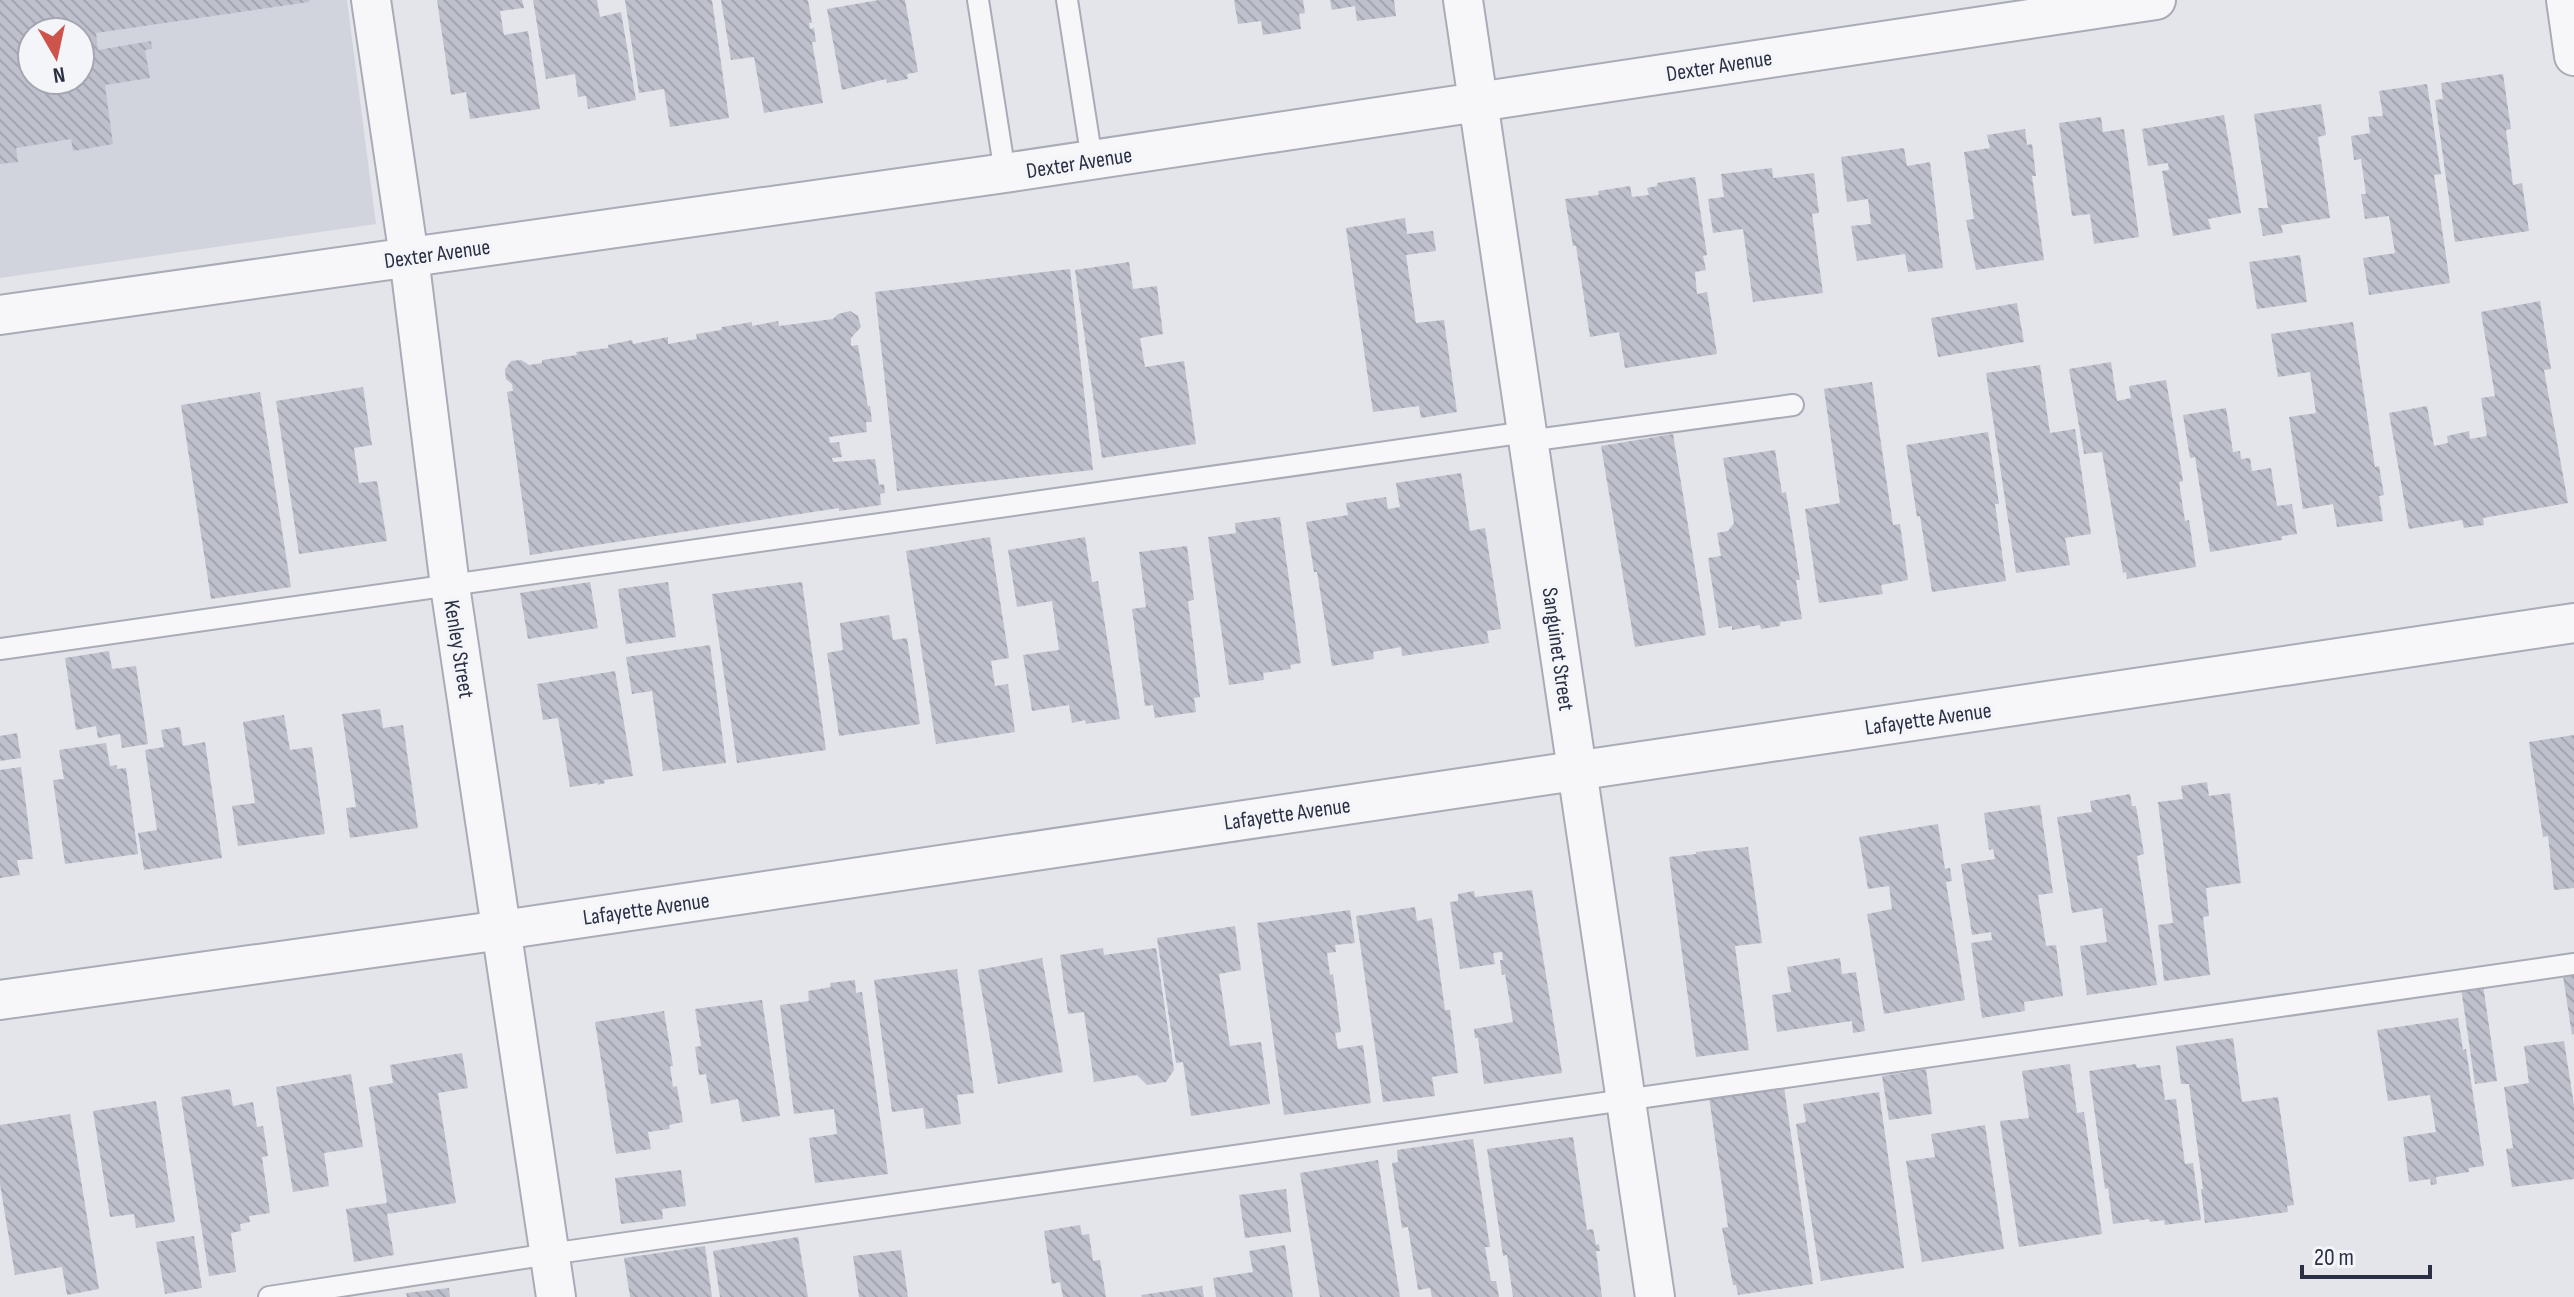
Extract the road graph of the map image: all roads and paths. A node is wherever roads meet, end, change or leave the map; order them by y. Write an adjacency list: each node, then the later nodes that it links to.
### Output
1 (371, 0): 11 (street, Kenley Street)
2 (978, 0): 10 (lane)
3 (1067, 0): 9 (lane)
4 (1463, 0): 8 (street, Sanguinet Street)
5 (2156, 0): 8 (street, Dexter Avenue)
6 (2566, 0): 7 (street)
7 (2574, 56)
8 (1478, 101): 9 (street, Dexter Avenue); 14 (street, Sanguinet Street)
9 (1092, 160): 10 (street, Dexter Avenue)
10 (1005, 173): 11 (street, Dexter Avenue)
11 (409, 257): 12 (street, Dexter Avenue); 15 (street, Kenley Street)
12 (0, 315)
13 (1793, 405): 14 (lane)
14 (1528, 437): 15 (lane); 18 (street, Sanguinet Street)
15 (450, 586): 17 (lane); 19 (street, Kenley Street)
16 (2574, 623): 18 (street, Lafayette Avenue)
17 (0, 649)
18 (1577, 770): 19 (street, Lafayette Avenue); 22 (street, Sanguinet Street)
19 (502, 930): 21 (street, Lafayette Avenue); 23 (street, Kenley Street)
20 (2574, 964): 22 (lane)
21 (0, 1000)
22 (1626, 1101): 23 (lane); 26 (street, Sanguinet Street)
23 (550, 1254): 24 (lane); 25 (street, Kenley Street)
24 (269, 1297)
25 (556, 1297)
26 (1655, 1297)

